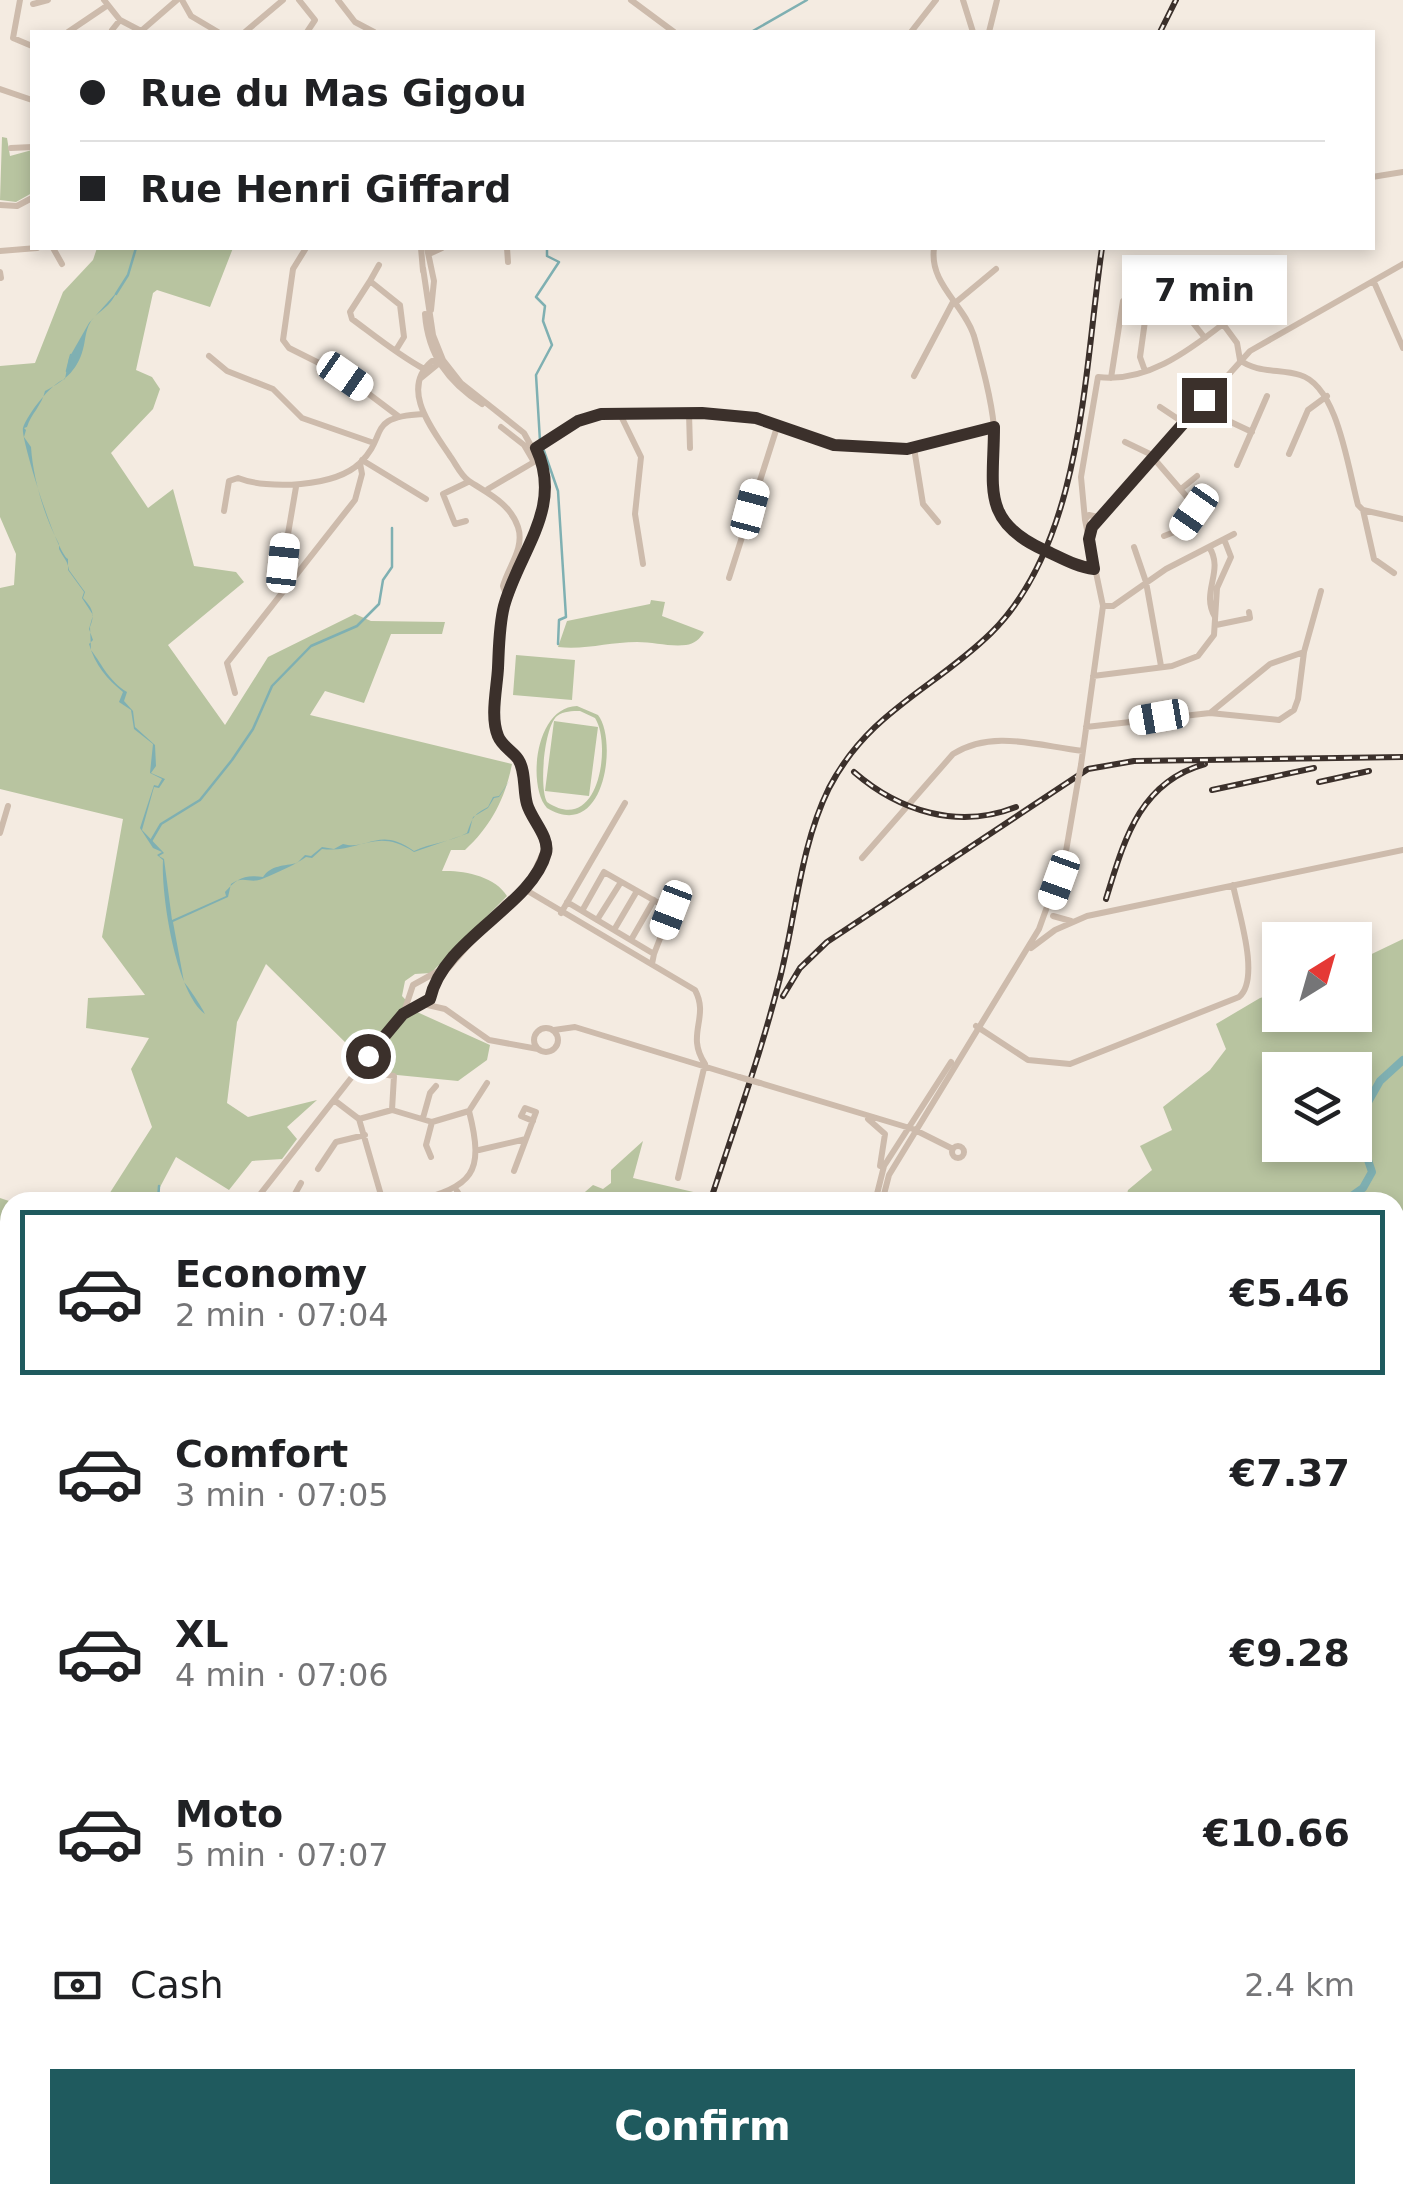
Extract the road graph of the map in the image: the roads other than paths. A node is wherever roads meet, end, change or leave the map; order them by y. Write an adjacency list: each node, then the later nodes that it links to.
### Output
1 (20, 0): 26 (street)
2 (48, 0): 12 (street)
3 (180, 0): 17 (street); 18 (street)
4 (283, 0): 19 (street)
5 (299, 0): 20 (street)
6 (338, 0): 21 (street)
7 (631, 0): 22 (street)
8 (936, 0): 23 (street)
9 (962, 0): 24 (street)
10 (997, 0): 25 (street)
11 (106, 2): 13 (street); 14 (street)
12 (32, 4)
13 (120, 20): 15 (street); 16 (street)
14 (71, 30)
15 (112, 30)
16 (137, 30)
17 (142, 30)
18 (215, 30)
19 (247, 30)
20 (308, 30)
21 (370, 30)
22 (671, 30)
23 (914, 30)
24 (972, 30)
25 (990, 30)
26 (30, 45)
27 (2, 93): 28 (street)
28 (30, 100)
29 (30, 146): 30 (street)
30 (11, 148)
31 (1403, 172): 32 (street)
32 (1375, 177)
33 (30, 199): 34 (street)
34 (0, 205)
35 (30, 249): 41 (street)
36 (54, 250): 43 (street)
37 (305, 250): 74 (street)
38 (426, 250): 46 (street); 47 (street)
39 (507, 250): 42 (street)
40 (934, 250): 51 (street)
41 (0, 251)
42 (508, 262)
43 (62, 264)
44 (379, 264): 49 (street)
45 (1403, 264): 50 (street)
46 (423, 268): 47 (street); 52 (street); 61 (street)
47 (432, 268): 52 (street)
48 (996, 270): 51 (street)
49 (370, 281): 57 (street); 57 (street)
50 (1374, 282): 56 (street); 58 (street)
51 (954, 302): 64 (street); 78 (street)
52 (430, 315): 61 (street)
53 (1145, 321): 63 (street)
54 (1205, 338): 55 (street); 63 (street); 66 (street)
55 (1237, 345): 58 (street); 60 (street)
56 (1403, 348)
57 (396, 350): 62 (street)
58 (1248, 353): 60 (street)
59 (209, 356): 80 (street)
60 (1240, 360): 68 (street); 70 (street)
61 (440, 361): 62 (street); 65 (street); 82 (street)
62 (424, 369): 65 (street)
63 (1145, 371): 66 (street)
64 (914, 376)
65 (421, 378): 72 (street)
66 (1112, 378): 99 (street)
67 (1267, 396): 79 (street)
68 (1327, 396): 85 (street); 95 (street)
69 (1160, 407): 75 (street)
70 (1198, 407): 75 (street); 79 (street)
71 (689, 413): 73 (street); 76 (street); 83 (street)
72 (423, 414): 74 (street); 90 (street)
73 (620, 414): 82 (street); 106 (street)
74 (398, 416): 80 (street)
75 (1184, 422): 86 (street)
76 (778, 424): 84 (street); 110 (street)
77 (501, 427): 92 (street)
78 (994, 427): 84 (street); 107 (street, bridge)
79 (1252, 432): 88 (street)
80 (371, 442): 87 (street)
81 (1126, 442): 86 (street)
82 (536, 448): 113 (street)
83 (690, 448)
84 (914, 448): 100 (street)
85 (1289, 454)
86 (1154, 457): 93 (street); 99 (street)
87 (361, 461): 91 (street); 94 (street); 120 (street)
88 (1237, 465)
89 (1197, 476): 93 (street)
90 (470, 482): 92 (street); 98 (street)
91 (296, 487): 96 (street); 109 (street)
92 (488, 490): 113 (street)
93 (1181, 490): 102 (street)
94 (426, 498)
95 (1364, 510): 97 (street); 108 (street)
96 (224, 511)
97 (1403, 519)
98 (466, 521)
99 (1092, 521): 107 (street)
100 (938, 522)
101 (1234, 534): 103 (street)
102 (1164, 536)
103 (1224, 539): 104 (street); 116 (street)
104 (1210, 546): 111 (street); 116 (street)
105 (1134, 547): 111 (street)
106 (644, 564)
107 (1097, 568): 114 (street)
108 (1394, 573)
109 (272, 578)
110 (729, 578)
111 (1146, 582): 114 (street); 118 (street)
112 (1321, 591): 117 (street)
113 (504, 596): 131 (street)
114 (1102, 606): 119 (street)
115 (1249, 612): 116 (street)
116 (1216, 621): 118 (street)
117 (1304, 652): 121 (street); 121 (street)
118 (1160, 666): 119 (street)
119 (1093, 676): 122 (street)
120 (234, 693)
121 (1210, 713): 122 (street)
122 (1086, 726): 123 (street)
123 (1082, 751): 128 (street); 136 (street, bridge)
124 (625, 803): 134 (street)
125 (8, 806): 126 (street)
126 (0, 834)
127 (1403, 850): 130 (street)
128 (862, 858)
129 (620, 882): 132 (street); 135 (street); 138 (street)
130 (1233, 885): 139 (street); 151 (street)
131 (526, 890): 137 (street); 146 (street)
132 (637, 891): 133 (street); 140 (street)
133 (654, 900): 142 (street); 144 (street)
134 (567, 902): 135 (street); 137 (street)
135 (582, 910): 138 (street)
136 (1050, 910): 139 (street); 141 (street); 143 (street)
137 (561, 913): 145 (street)
138 (598, 920): 140 (street)
139 (1072, 921): 141 (street)
140 (614, 930): 142 (street)
141 (1053, 931): 143 (street)
142 (631, 940): 144 (street)
143 (1026, 952): 151 (street)
144 (654, 954): 145 (street)
145 (652, 964): 158 (street)
146 (429, 988): 147 (street); 148 (street); 149 (street)
147 (410, 996): 148 (street); 150 (street)
148 (423, 1003): 149 (street); 150 (street)
149 (445, 1010): 156 (street)
150 (403, 1014): 162 (street)
151 (976, 1026): 171 (street)
152 (576, 1027): 153 (street); 155 (street); 158 (street)
153 (554, 1030): 154 (street); 155 (street)
154 (534, 1037): 156 (street); 157 (street)
155 (558, 1038): 157 (street)
156 (516, 1044): 157 (street)
157 (538, 1049)
158 (705, 1064): 163 (street, bridge); 180 (street)
159 (364, 1071): 164 (street)
160 (487, 1083): 165 (street)
161 (436, 1086): 166 (street)
162 (334, 1100): 168 (street); 183 (street)
163 (840, 1106): 167 (street); 179 (street)
164 (392, 1110): 166 (street); 168 (street)
165 (469, 1111): 170 (street); 174 (street)
166 (423, 1118): 170 (street)
167 (879, 1118): 171 (street); 171 (street)
168 (359, 1119): 172 (street)
169 (533, 1121): 173 (street)
170 (432, 1122): 176 (street)
171 (914, 1126): 175 (street); 179 (street); 188 (street)
172 (365, 1135): 177 (street); 185 (street)
173 (526, 1139): 174 (street); 178 (street)
174 (479, 1150): 182 (street)
175 (953, 1153)
176 (431, 1157)
177 (318, 1168)
178 (514, 1172)
179 (880, 1177): 187 (street)
180 (678, 1178)
181 (301, 1183): 184 (street)
182 (457, 1191): 186 (street)
183 (262, 1192)
184 (296, 1192)
185 (380, 1192)
186 (453, 1192)
187 (879, 1192)
188 (883, 1192)

